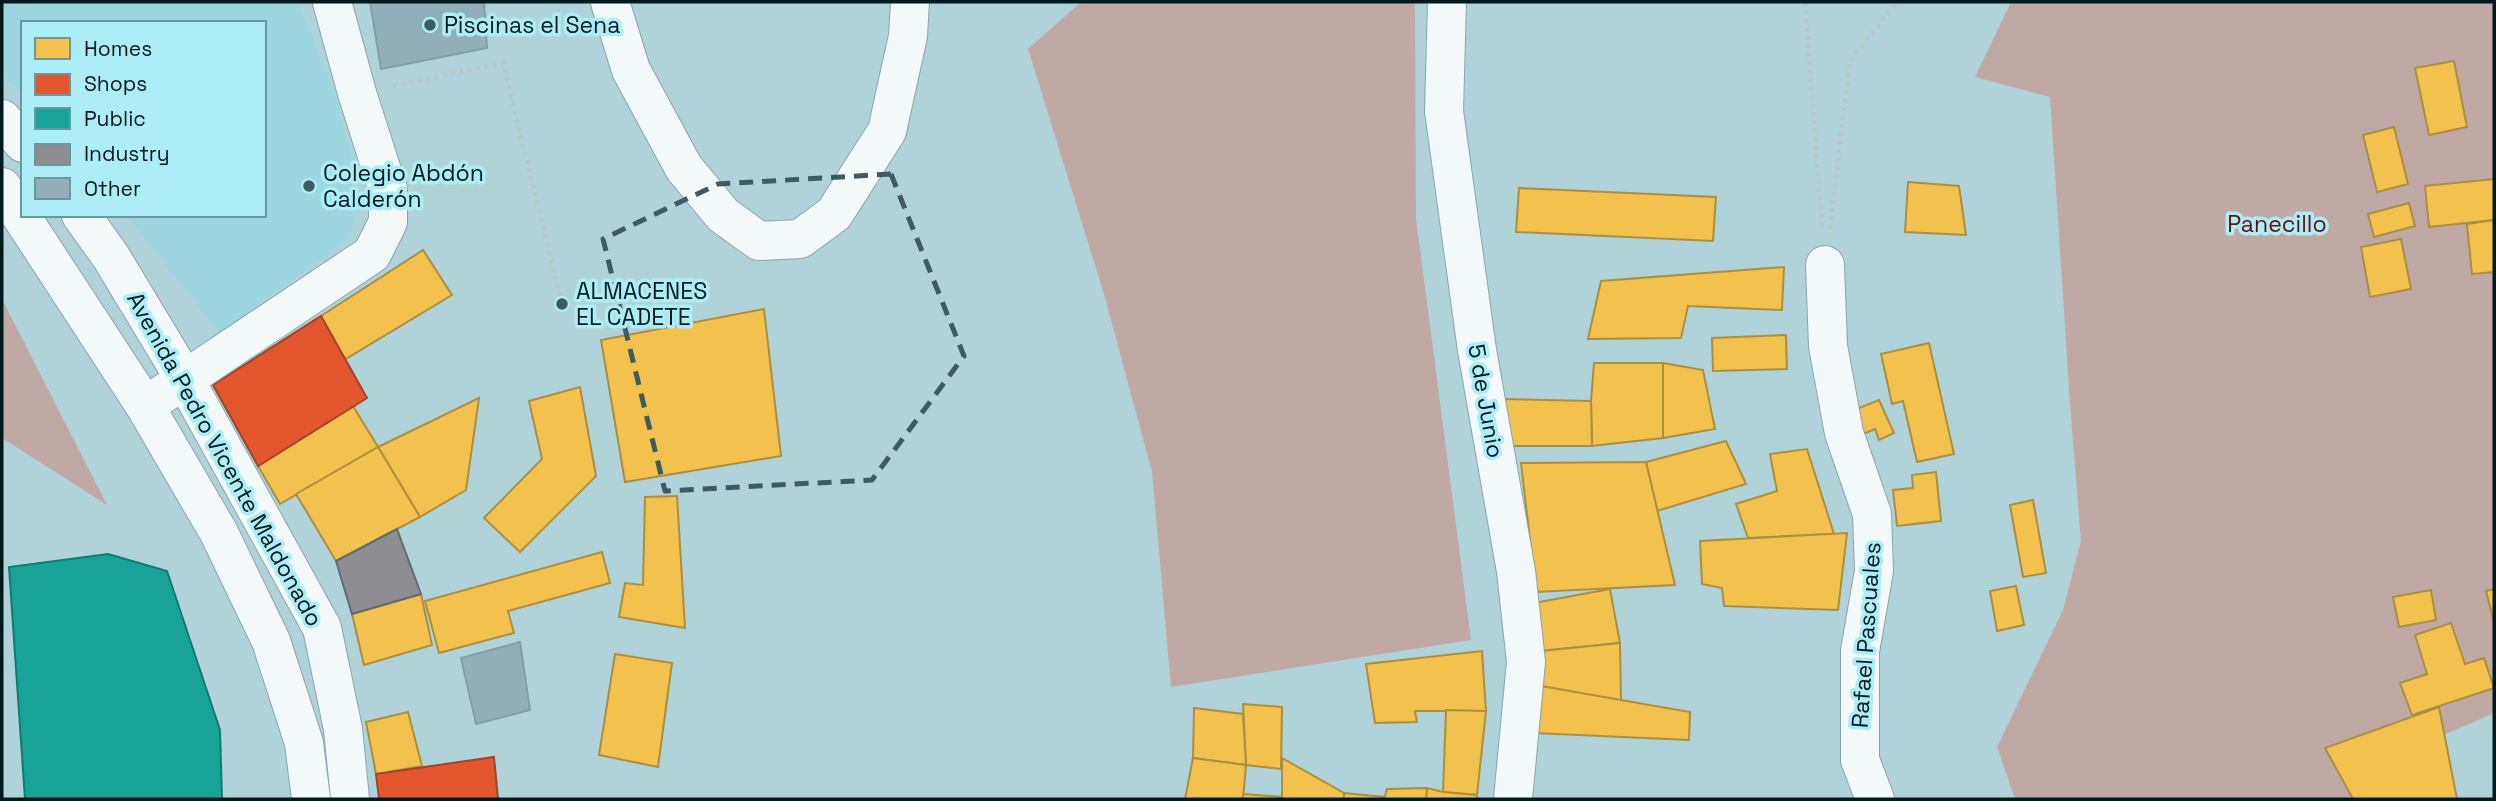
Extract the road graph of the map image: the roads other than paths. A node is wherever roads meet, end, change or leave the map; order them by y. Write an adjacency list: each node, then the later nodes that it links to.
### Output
1 (332, 2): 12 (street)
2 (610, 2): 3 (street)
3 (910, 2)
4 (1447, 2): 16 (street, 5 de Junio)
5 (2, 119): 6 (street)
6 (21, 141)
7 (2, 187): 8 (street, Avenida Pedro Vicente Maldonado)
8 (21, 216)
9 (22, 217): 13 (street, Avenida Pedro Vicente Maldonado)
10 (82, 217): 12 (street, Avenida Pedro Vicente Maldonado)
11 (1825, 265): 17 (street, Rafael Pascuales)
12 (184, 378): 13 (street); 15 (street, Avenida Pedro Vicente Maldonado)
13 (145, 406): 14 (street, Avenida Pedro Vicente Maldonado)
14 (311, 799)
15 (350, 799)
16 (1513, 799)
17 (1875, 799)

